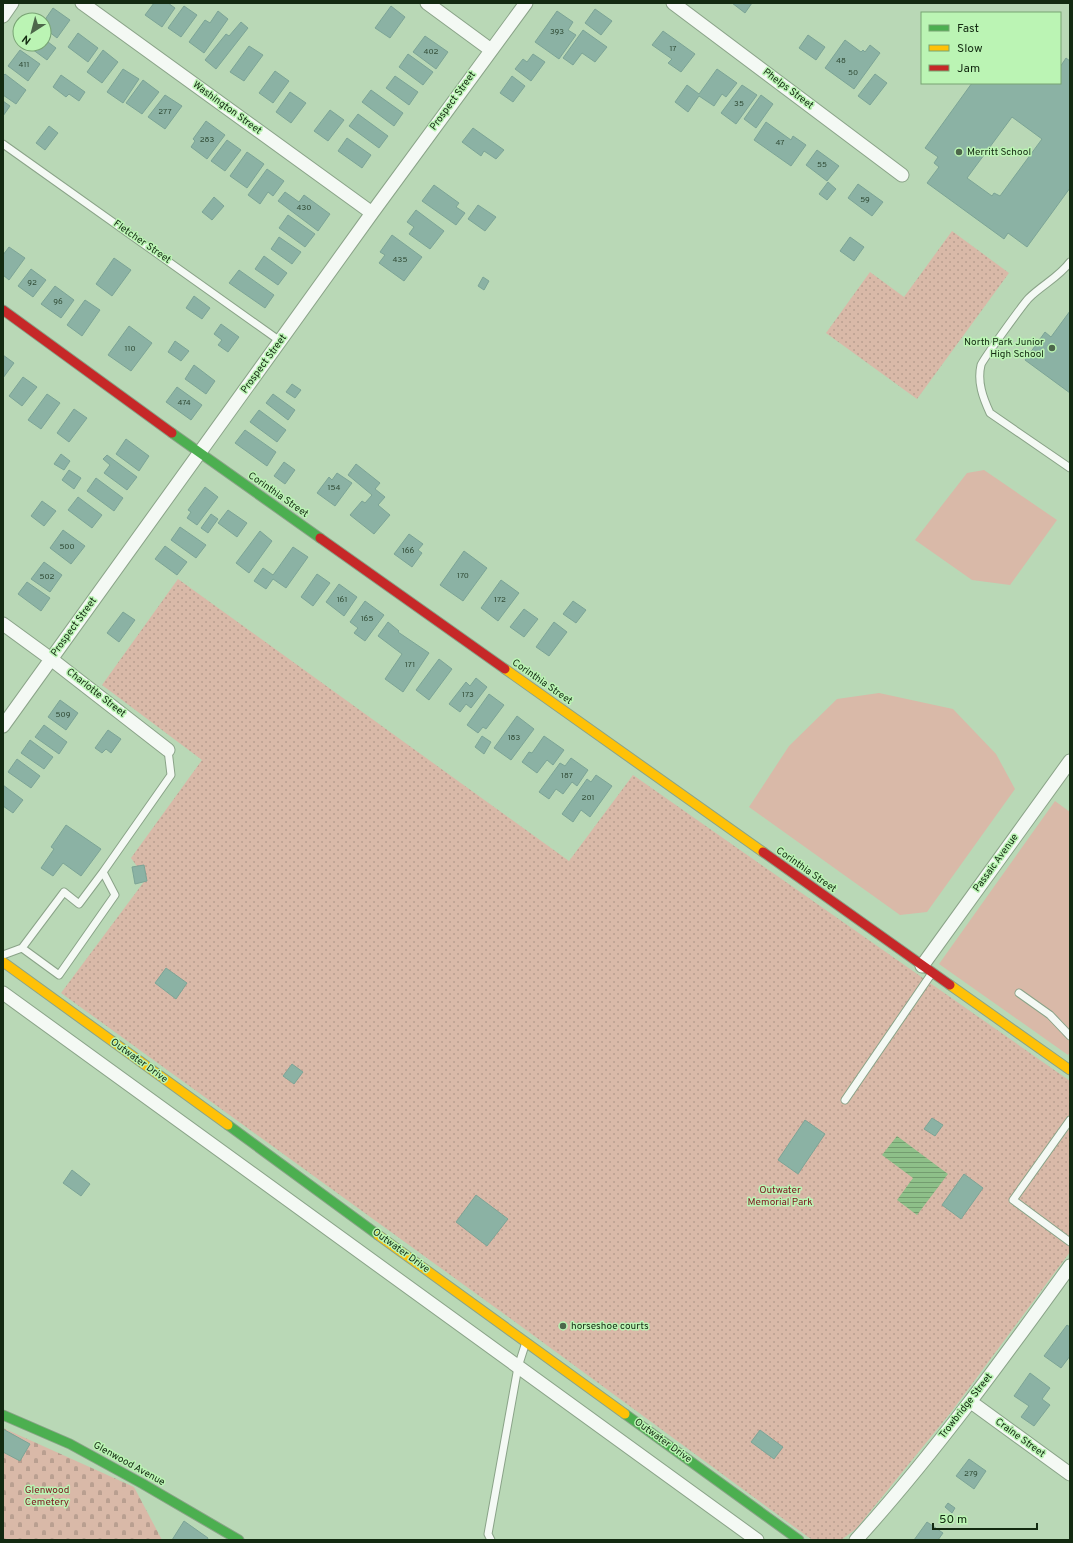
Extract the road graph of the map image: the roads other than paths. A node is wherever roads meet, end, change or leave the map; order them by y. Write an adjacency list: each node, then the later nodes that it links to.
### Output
1 (12, 3): 6 (street)
2 (82, 3): 10 (street, Washington Street)
3 (428, 3): 7 (street)
4 (526, 3): 7 (street, Prospect Street)
5 (673, 3): 9 (street, Phelps Street)
6 (3, 16)
7 (491, 50): 10 (street, Prospect Street)
8 (3, 144): 13 (lane, Fletcher Street)
9 (902, 175)
10 (372, 213): 13 (street, Prospect Street)
11 (1070, 262): 15 (lane)
12 (3, 310): 14 (street, Corinthia Street)
13 (280, 341): 14 (street, Prospect Street)
14 (199, 452): 17 (street, Prospect Street); 25 (street, Corinthia Street)
15 (1070, 468)
16 (3, 624): 17 (street, Charlotte Street)
17 (52, 659): 18 (street, Prospect Street); 19 (street, Charlotte Street)
18 (3, 726)
19 (168, 750): 21 (lane)
20 (1070, 761): 25 (street, Passaic Avenue)
21 (103, 872): 22 (lane); 22 (lane)
22 (22, 948): 23 (lane)
23 (3, 955)
24 (3, 962): 34 (street, Outwater Drive)
25 (927, 969): 29 (street, Corinthia Street); 30 (lane)
26 (3, 993): 35 (street)
27 (1019, 993): 28 (lane)
28 (1070, 1036)
29 (1070, 1070)
30 (845, 1100)
31 (1070, 1120): 32 (lane)
32 (1070, 1242)
33 (1070, 1266): 36 (street, Trowbridge Street)
34 (526, 1342): 35 (lane); 42 (street, Outwater Drive)
35 (518, 1367): 40 (lane); 41 (street)
36 (971, 1402): 38 (street, Craine Street); 43 (street, Trowbridge Street)
37 (3, 1415): 39 (street, Glenwood Avenue)
38 (1070, 1474)
39 (239, 1540)
40 (490, 1540)
41 (757, 1540)
42 (799, 1540)
43 (856, 1540)

